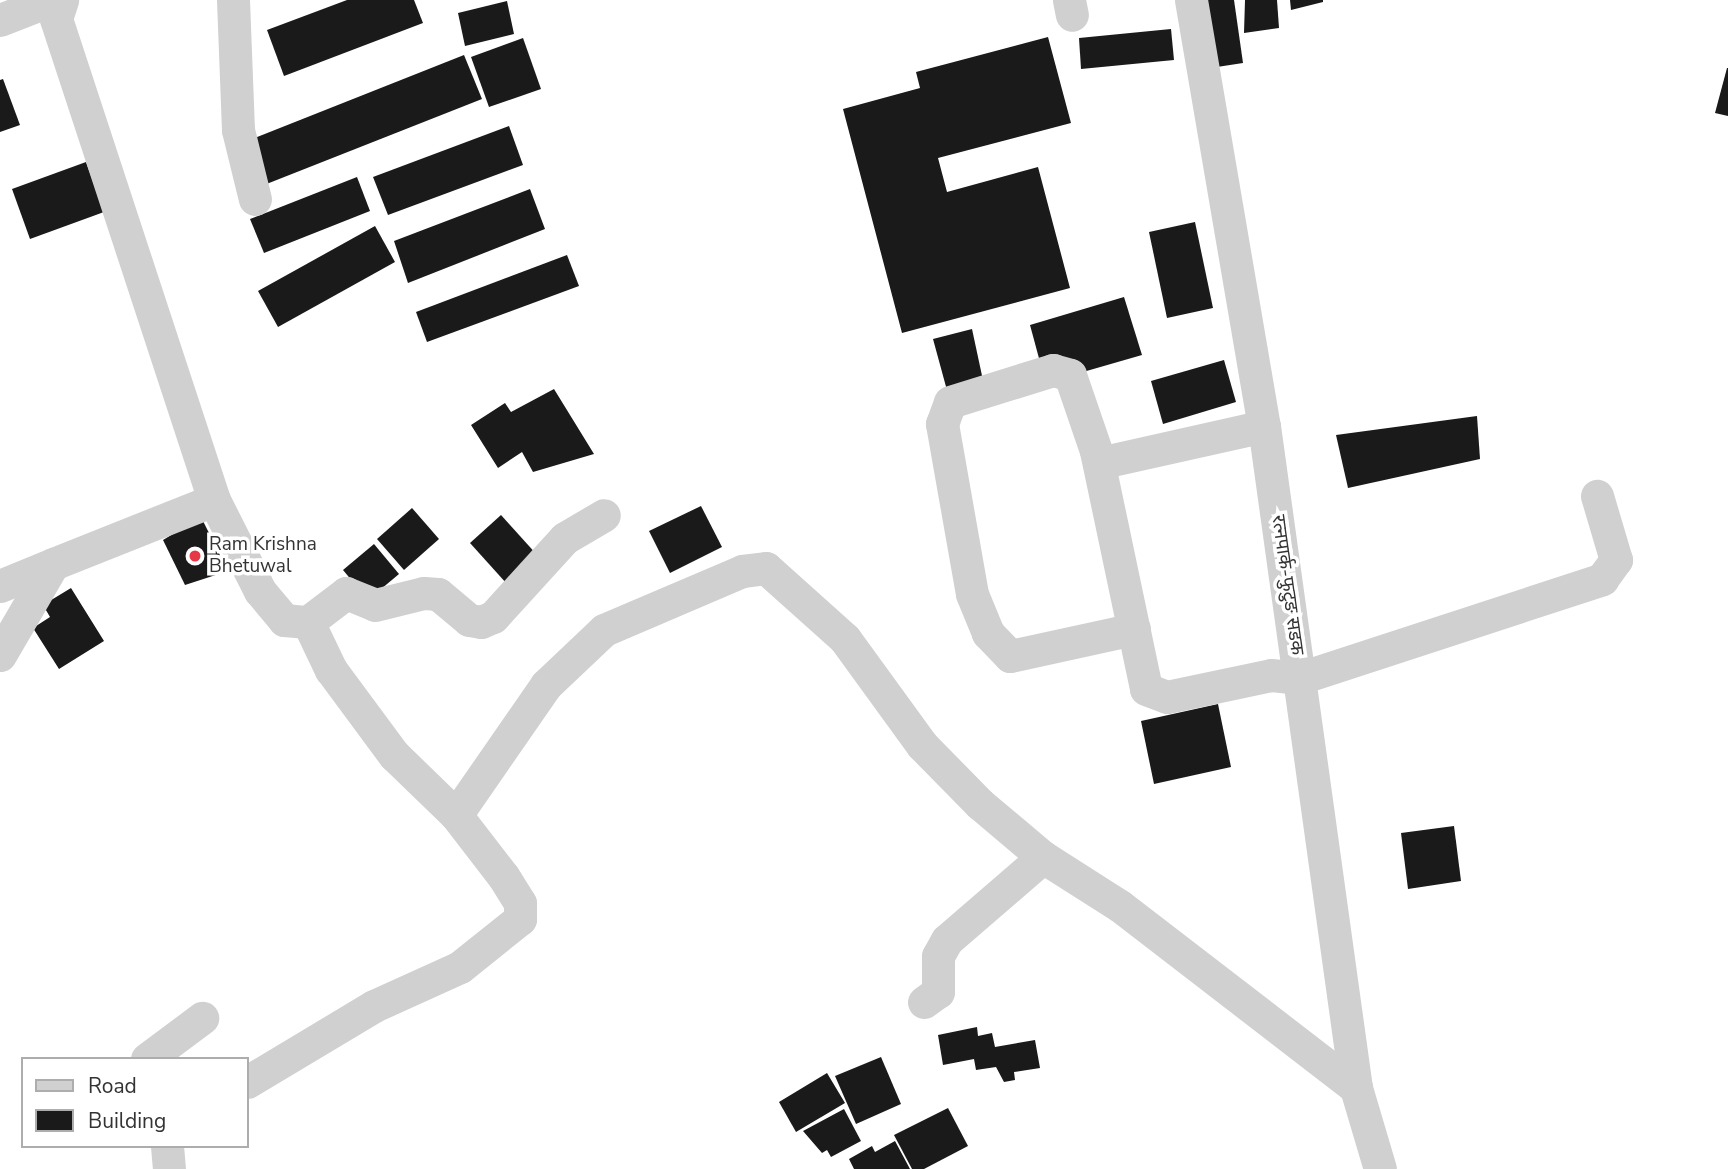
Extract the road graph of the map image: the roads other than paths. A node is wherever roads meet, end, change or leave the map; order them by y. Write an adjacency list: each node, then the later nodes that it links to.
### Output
1 (51, 0): 5 (street)
2 (62, 0): 10 (street)
3 (233, 0): 6 (street)
4 (1191, 0): 7 (street, रत्नपार्क-फुटुङ सडक)
5 (0, 20)
6 (255, 199)
7 (1264, 426): 8 (street); 17 (street, रत्नपार्क-फुटुङ सडक)
8 (1099, 463): 15 (street); 15 (street)
9 (1597, 496): 17 (street)
10 (214, 500): 12 (street); 14 (street)
11 (604, 515): 14 (street)
12 (53, 564): 13 (street); 16 (street)
13 (0, 586)
14 (308, 622): 18 (street)
15 (1134, 629): 17 (street)
16 (0, 655)
17 (1300, 678): 24 (street, रत्नपार्क-फुटुङ सडक)
18 (456, 815): 19 (street); 23 (street)
19 (1043, 857): 20 (street); 24 (street)
20 (924, 1002)
21 (202, 1018): 22 (street)
22 (150, 1057)
23 (248, 1081)
24 (1356, 1088): 27 (street, रत्नपार्क-फुटुङ सडक)
25 (167, 1148): 26 (street)
26 (169, 1169)
27 (1380, 1169)

